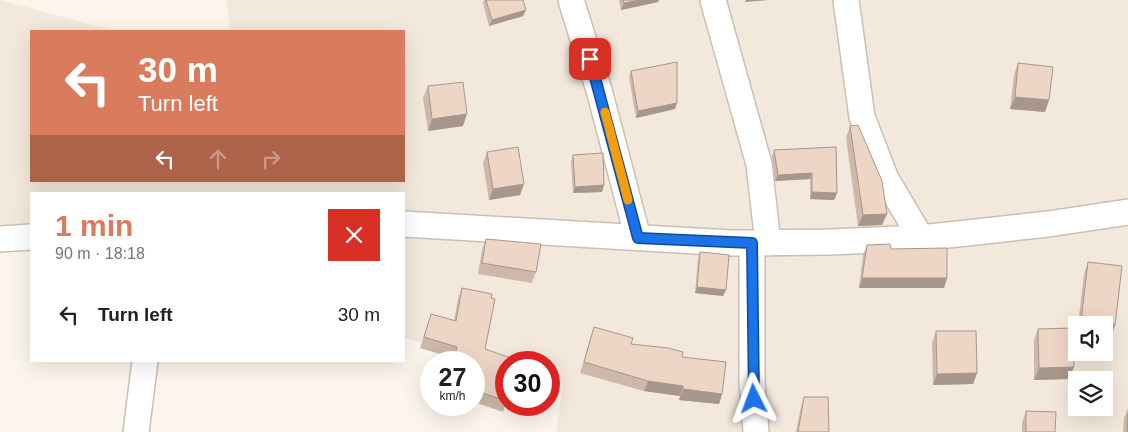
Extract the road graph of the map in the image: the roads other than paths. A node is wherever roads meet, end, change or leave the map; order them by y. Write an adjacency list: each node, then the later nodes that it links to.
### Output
1 (571, 0): 7 (street)
2 (713, 0): 10 (street)
3 (846, 0): 8 (street)
4 (1128, 212): 8 (street)
5 (405, 224): 7 (street)
6 (30, 237): 9 (street)
7 (638, 238): 10 (street)
8 (921, 238): 10 (street)
9 (0, 239)
10 (760, 243): 13 (street)
11 (145, 362): 12 (street)
12 (136, 432)
13 (756, 432)

